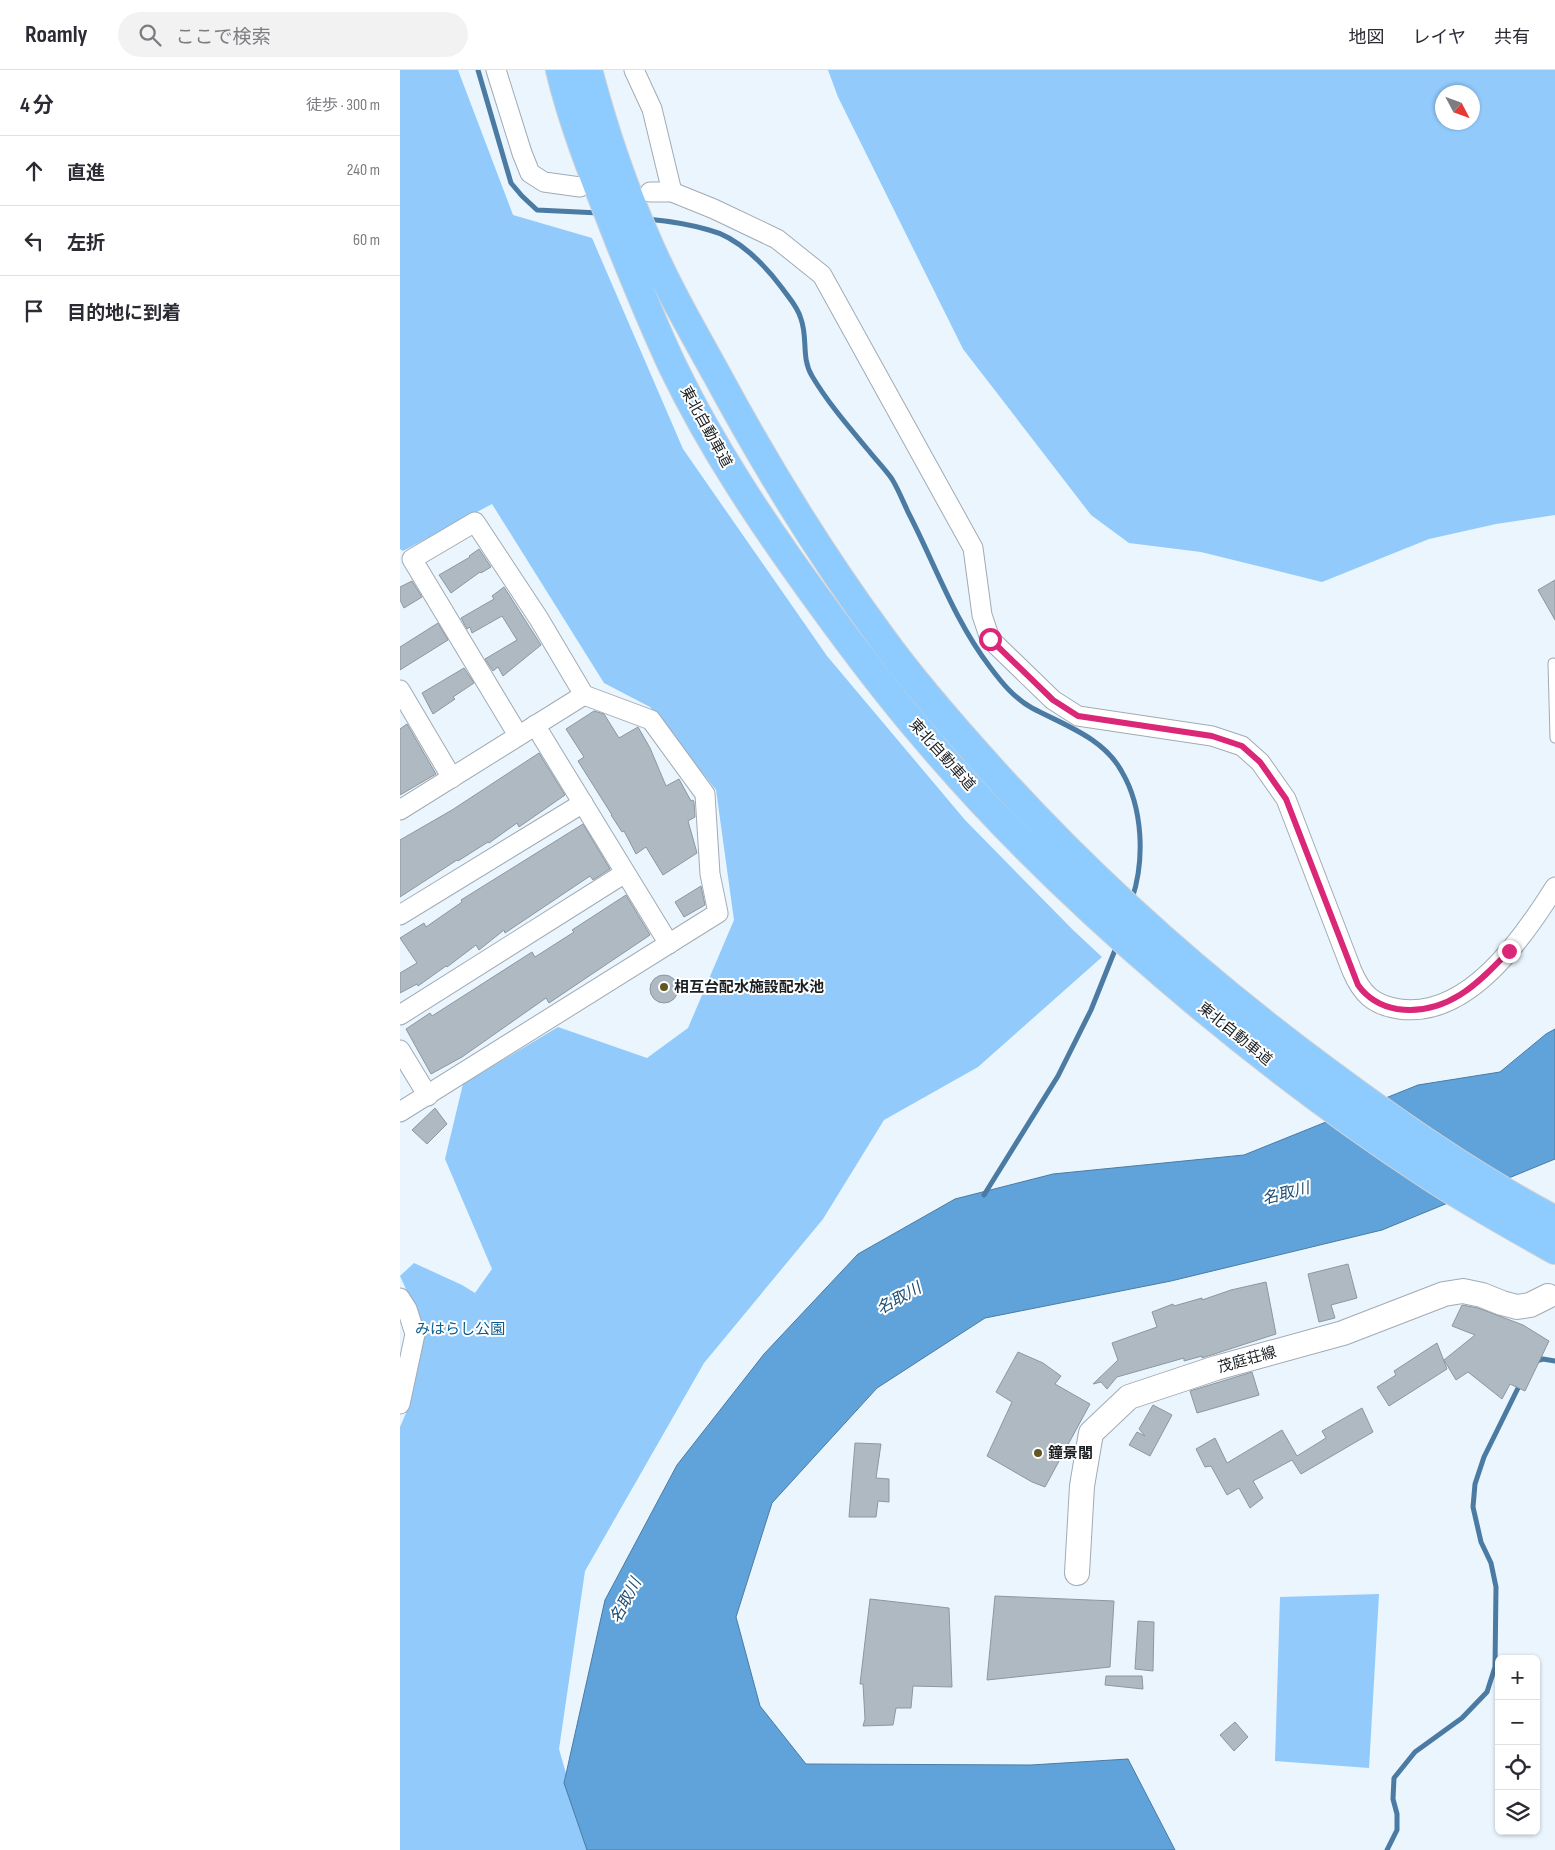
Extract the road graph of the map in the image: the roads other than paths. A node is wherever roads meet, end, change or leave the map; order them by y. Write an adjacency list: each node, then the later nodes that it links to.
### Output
1 (496, 70): 6 (street)
2 (560, 70): 6 (highway, 東北自動車道)
3 (588, 70): 7 (highway, 東北自動車道)
4 (634, 70): 5 (street)
5 (672, 192): 7 (street); 18 (street)
6 (591, 193): 26 (highway, 東北自動車道)
7 (640, 195): 25 (highway, 東北自動車道)
8 (1553, 663): 13 (lane)
9 (584, 695): 11 (street); 12 (street); 20 (street)
10 (403, 702): 14 (street)
11 (535, 726): 12 (street); 15 (street)
12 (518, 735): 14 (street)
13 (1555, 738)
14 (452, 778): 16 (street)
15 (583, 803): 17 (street); 19 (street)
16 (400, 810)
17 (625, 873): 20 (street); 21 (street)
18 (1555, 887)
19 (400, 915)
20 (669, 944): 23 (street)
21 (400, 1015)
22 (400, 1050): 23 (street)
23 (428, 1096): 24 (street)
24 (400, 1112)
25 (1547, 1216)
26 (1506, 1227): 27 (highway, 東北自動車道); 28 (highway)
27 (1555, 1250)
28 (1555, 1259)
29 (1548, 1296): 32 (street, 茂庭荘線)
30 (400, 1298): 31 (street)
31 (400, 1404)
32 (1077, 1573)

